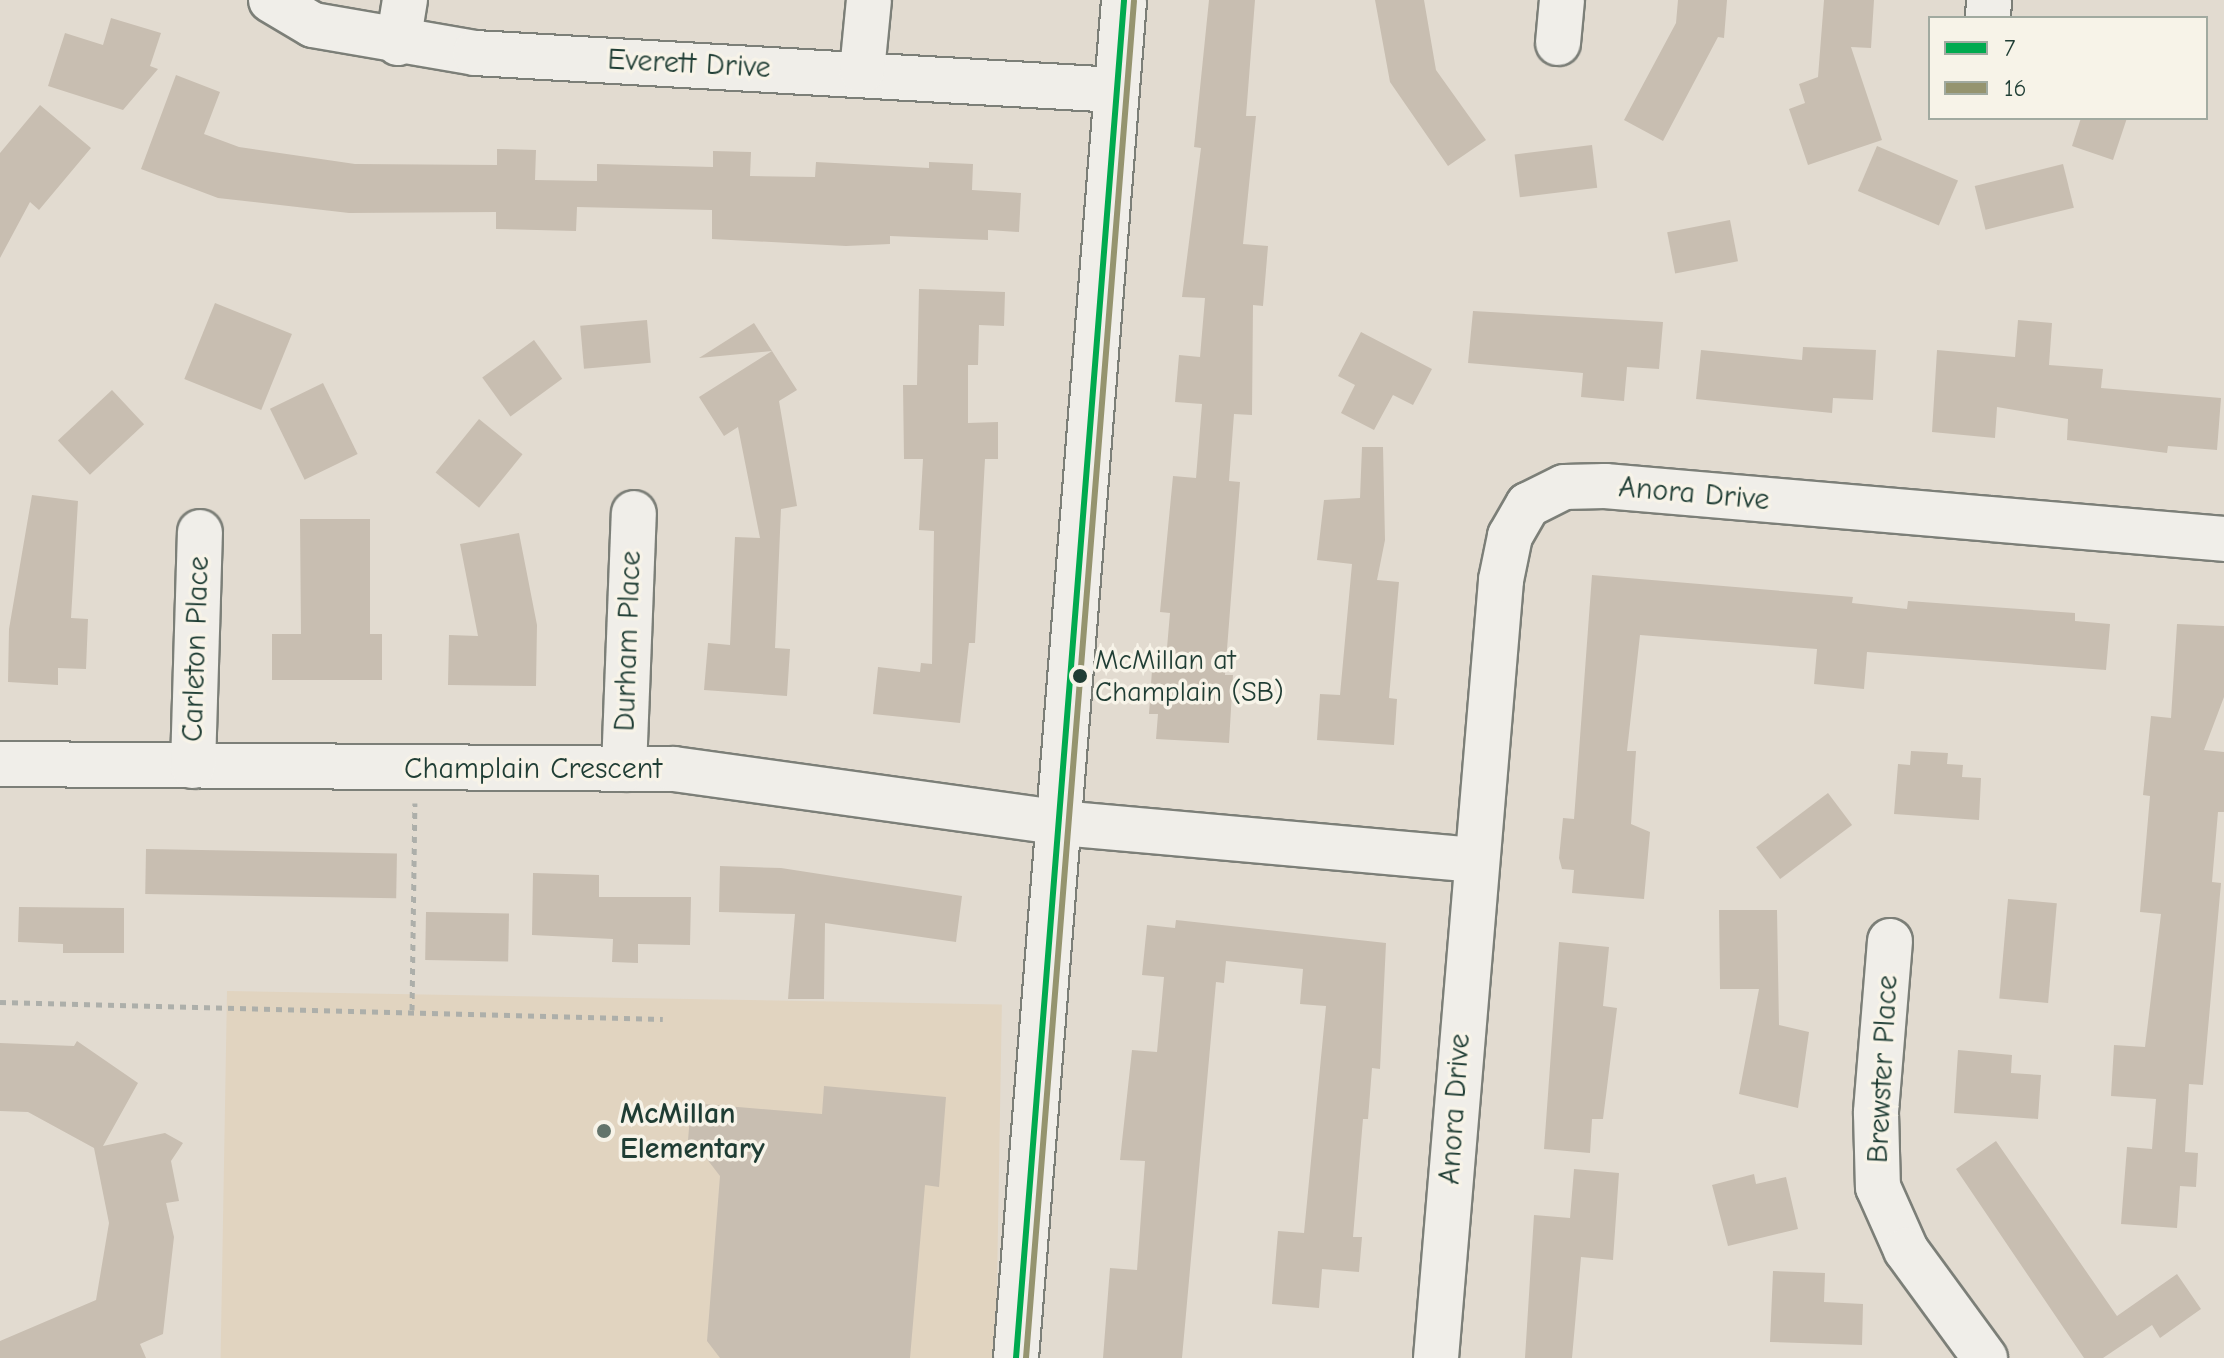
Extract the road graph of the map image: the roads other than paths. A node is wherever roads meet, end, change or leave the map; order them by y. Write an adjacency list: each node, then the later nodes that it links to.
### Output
1 (271, 0): 6 (street, Everett Drive)
2 (405, 0): 6 (street)
3 (869, 0): 8 (street)
4 (1124, 0): 9 (street)
5 (1562, 0): 7 (street)
6 (398, 43): 8 (street, Everett Drive)
7 (1558, 43)
8 (862, 71): 9 (street, Everett Drive)
9 (1116, 90): 16 (street)
10 (634, 513): 15 (street, Durham Place)
11 (200, 532): 14 (street, Carleton Place)
12 (2224, 539): 17 (street, Anora Drive)
13 (0, 764): 14 (street, Champlain Crescent)
14 (193, 766): 15 (street, Champlain Crescent)
15 (624, 769): 16 (street, Champlain Crescent)
16 (1061, 823): 17 (street); 19 (street)
17 (1474, 860): 20 (street, Anora Drive)
18 (1890, 941): 21 (street, Brewster Place)
19 (1016, 1358)
20 (1436, 1358)
21 (1985, 1358)

